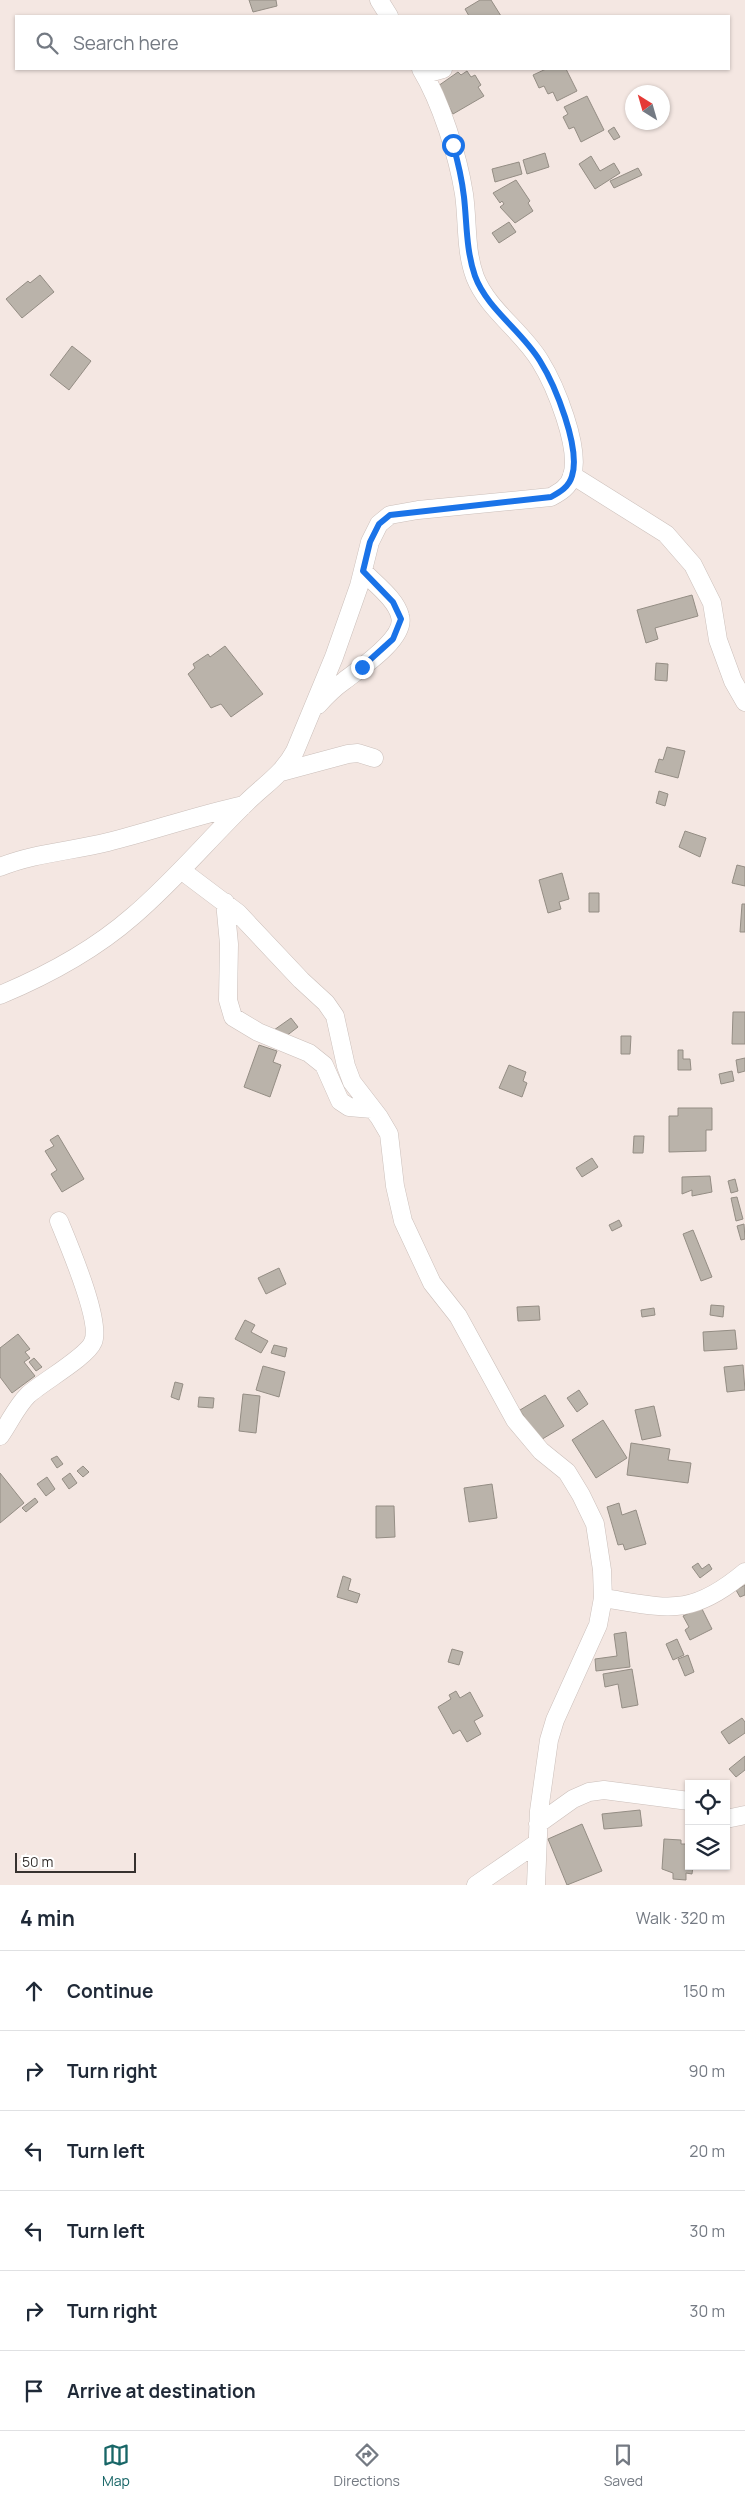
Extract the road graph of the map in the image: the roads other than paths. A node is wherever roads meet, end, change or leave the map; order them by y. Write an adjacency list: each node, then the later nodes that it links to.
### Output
1 (379, 0): 2 (street)
2 (388, 15)
3 (423, 71): 4 (street)
4 (572, 475): 5 (street); 6 (street)
5 (363, 571): 7 (street); 7 (street)
6 (745, 702)
7 (311, 712): 9 (street)
8 (374, 758): 9 (street)
9 (281, 772): 10 (street)
10 (244, 805): 11 (street); 12 (street)
11 (0, 867)
12 (180, 870): 13 (street); 14 (street)
13 (225, 902): 15 (street); 15 (street)
14 (0, 994)
15 (372, 1108): 19 (street)
16 (60, 1221): 17 (street)
17 (0, 1436)
18 (745, 1572): 19 (street)
19 (603, 1598): 23 (street)
20 (685, 1800): 23 (street)
21 (745, 1815): 22 (street)
22 (730, 1817)
23 (538, 1824): 24 (street)
24 (537, 1842): 25 (street); 26 (street)
25 (476, 1885)
26 (536, 1885)

